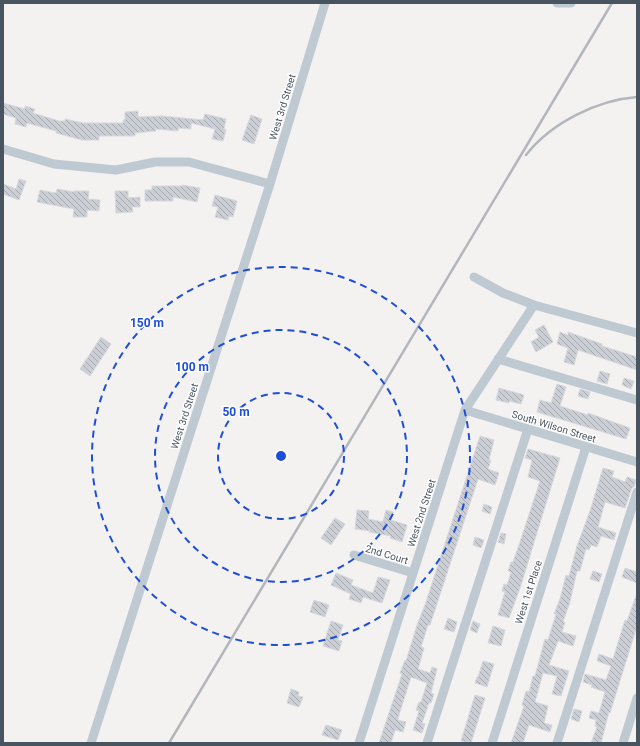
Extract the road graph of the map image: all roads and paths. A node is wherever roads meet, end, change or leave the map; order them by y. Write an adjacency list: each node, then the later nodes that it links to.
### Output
1 (325, 3): 5 (street, West 3rd Street)
2 (557, 3): 3 (street)
3 (571, 3)
4 (3, 149): 5 (street)
5 (270, 184): 20 (street, West 3rd Street)
6 (474, 277): 7 (street)
7 (534, 305): 8 (street); 9 (street, West 2nd Street)
8 (637, 333)
9 (498, 359): 10 (street); 11 (street, West 2nd Street)
10 (637, 400)
11 (465, 410): 12 (street, South Wilson Street); 17 (street, West 2nd Street)
12 (528, 429): 13 (street, South Wilson Street); 22 (street)
13 (586, 447): 14 (street, South Wilson Street); 23 (street, West 1st Place)
14 (637, 462)
15 (637, 492): 24 (street)
16 (354, 555): 17 (street, 2nd Court)
17 (413, 573): 21 (street, West 2nd Street)
18 (637, 698): 19 (street)
19 (633, 724): 25 (street)
20 (91, 743)
21 (358, 743)
22 (427, 743)
23 (492, 743)
24 (557, 743)
25 (623, 743)

